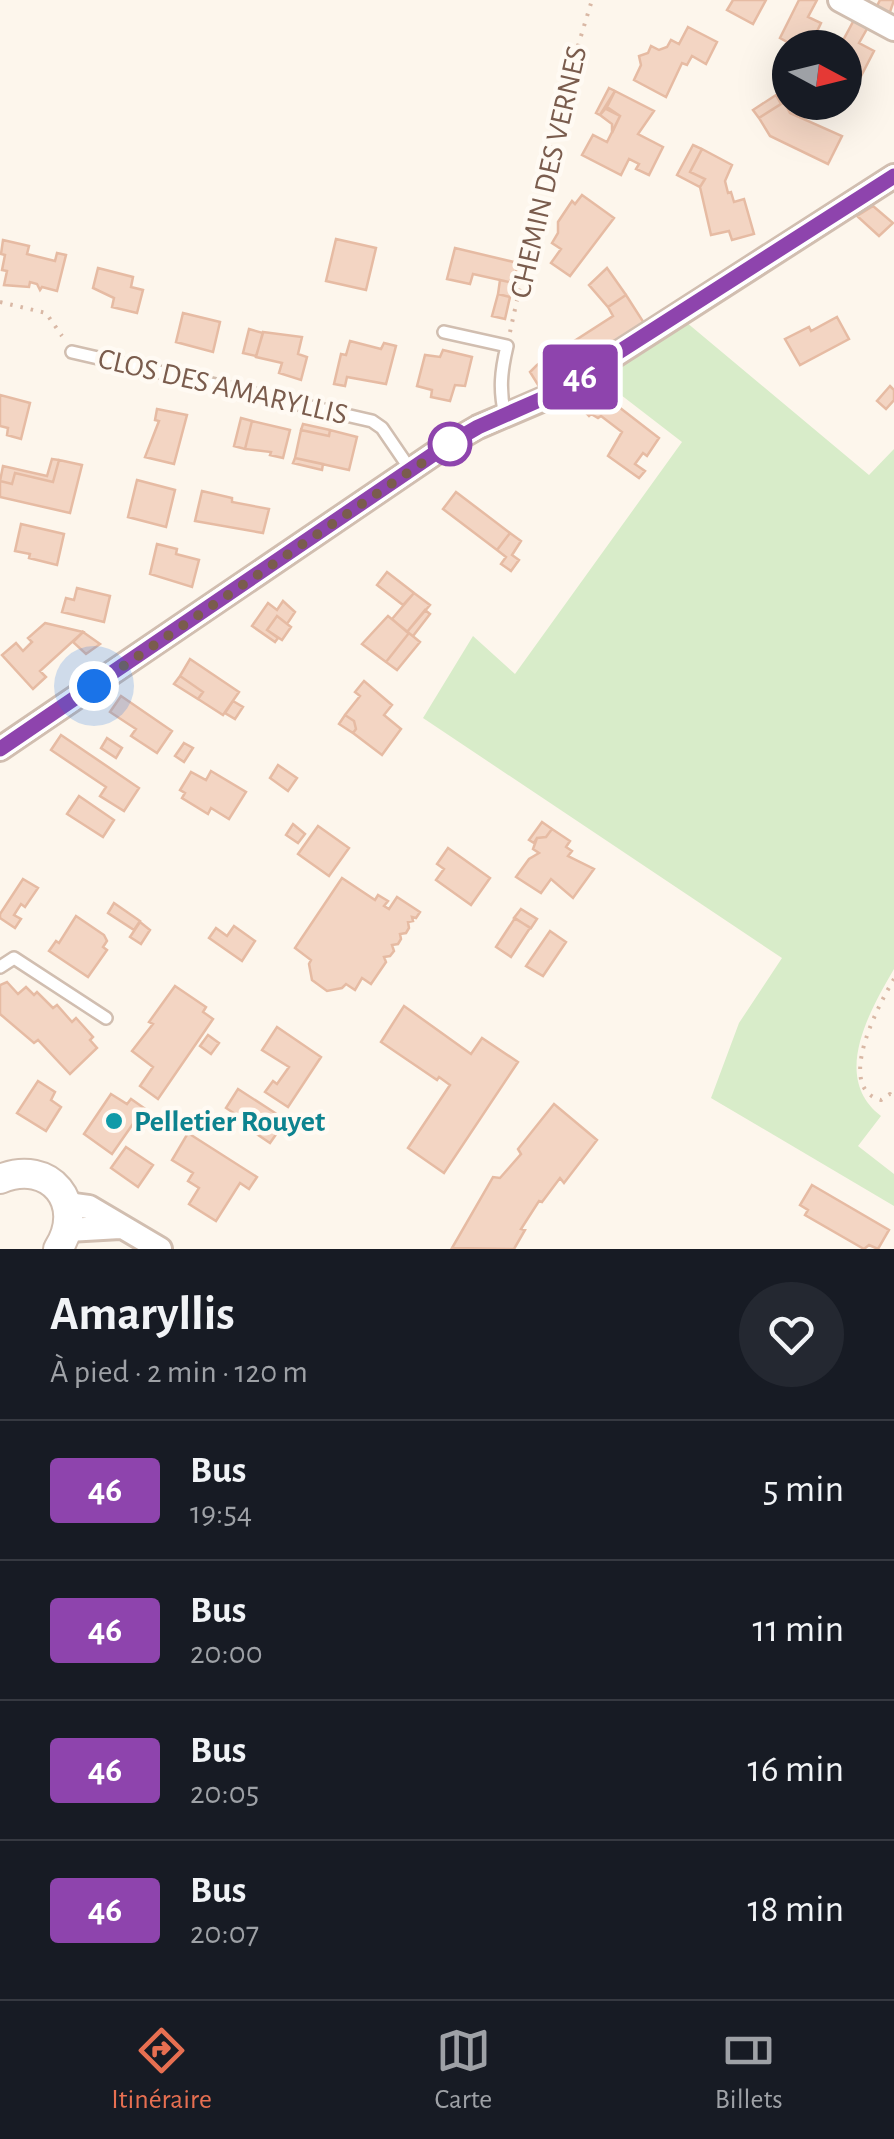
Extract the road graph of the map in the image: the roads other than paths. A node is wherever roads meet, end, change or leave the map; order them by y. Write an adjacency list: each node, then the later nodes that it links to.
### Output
1 (840, 0): 2 (street)
2 (894, 29)
3 (894, 176): 6 (street)
4 (444, 332): 6 (lane)
5 (72, 352): 7 (lane, CLOS DES AMARYLLIS)
6 (504, 415): 7 (street)
7 (410, 469): 8 (street)
8 (0, 749)
9 (0, 967): 10 (lane)
10 (106, 1018)
11 (3, 1173): 12 (street)
12 (64, 1227): 13 (street)
13 (160, 1249)

